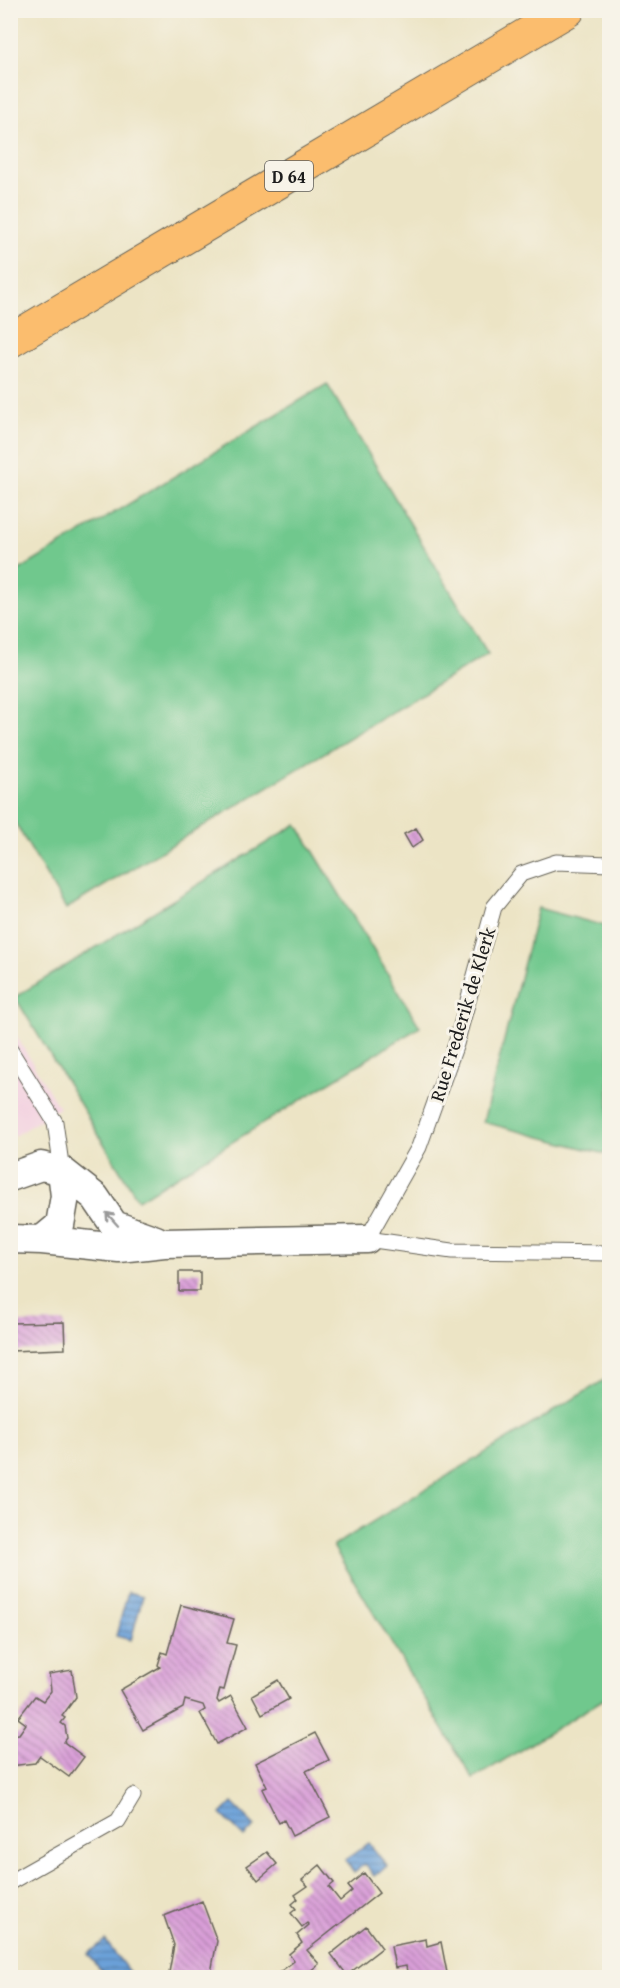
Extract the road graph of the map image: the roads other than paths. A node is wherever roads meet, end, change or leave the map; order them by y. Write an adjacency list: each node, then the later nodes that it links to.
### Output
1 (535, 10): 3 (highway, D 64)
2 (568, 10): 4 (highway, D 64)
3 (10, 320)
4 (10, 341)
5 (609, 864): 10 (lane, Rue Frederik de Klerk)
6 (10, 1050): 7 (lane)
7 (62, 1171): 8 (street); 11 (street); 12 (street, one-way to 7)
8 (10, 1177)
9 (10, 1239): 11 (street)
10 (367, 1239): 12 (street); 13 (lane)
11 (42, 1240): 12 (street)
12 (164, 1243)
13 (609, 1254)
14 (133, 1796): 15 (lane)
15 (10, 1882)

